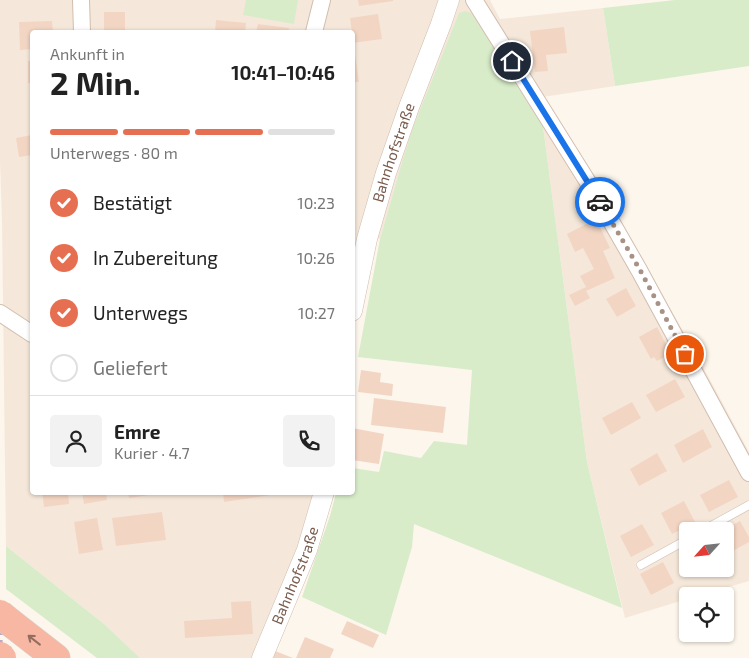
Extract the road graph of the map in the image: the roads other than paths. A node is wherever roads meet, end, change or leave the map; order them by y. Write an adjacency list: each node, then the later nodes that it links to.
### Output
1 (81, 0): 5 (street)
2 (322, 0): 6 (street)
3 (450, 0): 7 (street, Bahnhofstraße)
4 (474, 0): 10 (street)
5 (82, 30)
6 (314, 30)
7 (355, 297)
8 (0, 313): 9 (street)
9 (30, 333)
10 (749, 473)
11 (323, 495): 18 (street, Bahnhofstraße)
12 (749, 506): 13 (lane)
13 (719, 522)
14 (679, 544): 15 (lane)
15 (641, 565)
16 (6, 618): 17 (highway, one-way to 16)
17 (56, 658)
18 (262, 658)

